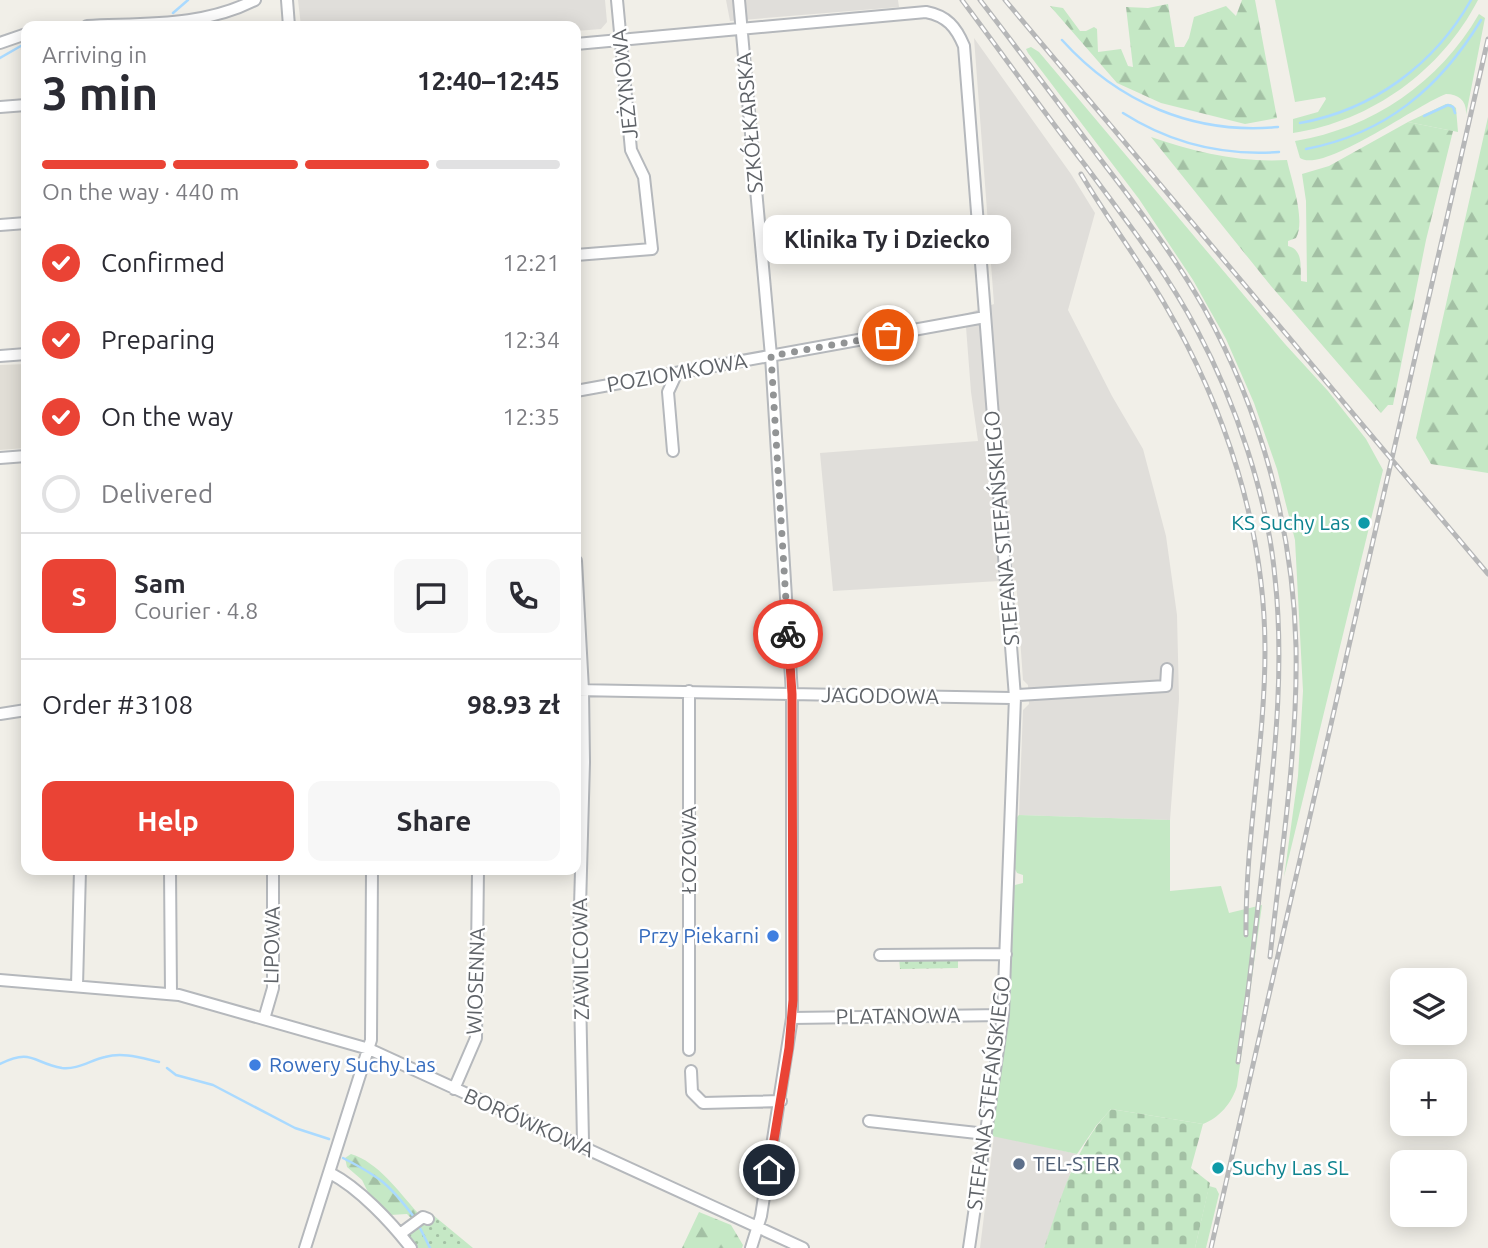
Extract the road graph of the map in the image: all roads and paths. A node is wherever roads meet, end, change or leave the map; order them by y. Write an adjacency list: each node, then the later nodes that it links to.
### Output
1 (255, 0): 5 (street)
2 (287, 0): 6 (street)
3 (617, 0): 9 (street, JEŻYNOWA)
4 (739, 0): 7 (street, SZKÓŁKARSKA)
5 (192, 21)
6 (289, 21)
7 (741, 29): 9 (street, STEFANA STEFAŃSKIEGO); 17 (street, STEFANA STEFAŃSKIEGO); 20 (street, SZKÓŁKARSKA)
8 (21, 36): 10 (street)
9 (620, 40): 11 (street, STEFANA STEFAŃSKIEGO); 16 (street, JEŻYNOWA)
10 (0, 43)
11 (581, 44)
12 (21, 105): 13 (street)
13 (0, 107)
14 (21, 223): 15 (street)
15 (0, 225)
16 (581, 255)
17 (985, 317): 20 (street, POZIOMKOWA); 32 (street, STEFANA STEFAŃSKIEGO)
18 (21, 354): 19 (street)
19 (0, 356)
20 (771, 356): 21 (street, POZIOMKOWA); 31 (street, SZKÓŁKARSKA)
21 (673, 374): 22 (street, POZIOMKOWA); 24 (street)
22 (660, 376): 23 (street, POZIOMKOWA); 24 (street)
23 (581, 390)
24 (668, 392): 25 (street)
25 (674, 451)
26 (21, 456): 27 (street)
27 (0, 458)
28 (1167, 669): 32 (street, JAGODOWA)
29 (581, 690): 30 (street, JAGODOWA)
30 (689, 691): 31 (street, JAGODOWA); 54 (street, ŁOZOWA)
31 (792, 694): 32 (street, JAGODOWA); 51 (street, SZKÓŁKARSKA)
32 (1014, 697): 45 (street, STEFANA STEFAŃSKIEGO)
33 (0, 706): 35 (street)
34 (21, 711): 35 (street)
35 (0, 714): 37 (street)
36 (581, 719): 38 (street, ZAWILCOWA)
37 (0, 721)
38 (581, 871)
39 (80, 875): 48 (street)
40 (170, 875): 49 (street)
41 (273, 875): 52 (street, LIPOWA)
42 (372, 875): 53 (street)
43 (478, 875): 56 (street, WIOSENNA)
44 (581, 875): 60 (street, ZAWILCOWA)
45 (1006, 954): 46 (street); 50 (street, STEFANA STEFAŃSKIEGO)
46 (880, 955)
47 (0, 980): 48 (street, BORÓWKOWA)
48 (77, 986): 49 (street, BORÓWKOWA)
49 (171, 994): 52 (street, BORÓWKOWA)
50 (1003, 1015): 51 (street, PLATANOWA); 59 (street, STEFANA STEFAŃSKIEGO)
51 (792, 1018): 57 (street, SZKÓŁKARSKA)
52 (264, 1019): 53 (street, BORÓWKOWA)
53 (369, 1049): 56 (street, BORÓWKOWA); 61 (street)
54 (689, 1050)
55 (691, 1071): 57 (street)
56 (454, 1089): 60 (street, BORÓWKOWA)
57 (781, 1101): 63 (street, SZKÓŁKARSKA)
58 (869, 1121): 59 (street)
59 (986, 1134): 69 (street, STEFANA STEFAŃSKIEGO)
60 (581, 1146): 63 (street, BORÓWKOWA)
61 (330, 1173): 64 (street); 65 (street)
62 (421, 1221): 64 (street)
63 (758, 1227): 67 (street, SZKÓŁKARSKA); 68 (street, BORÓWKOWA)
64 (400, 1234): 66 (street)
65 (305, 1248)
66 (411, 1248)
67 (751, 1248)
68 (803, 1248)
69 (969, 1248)

